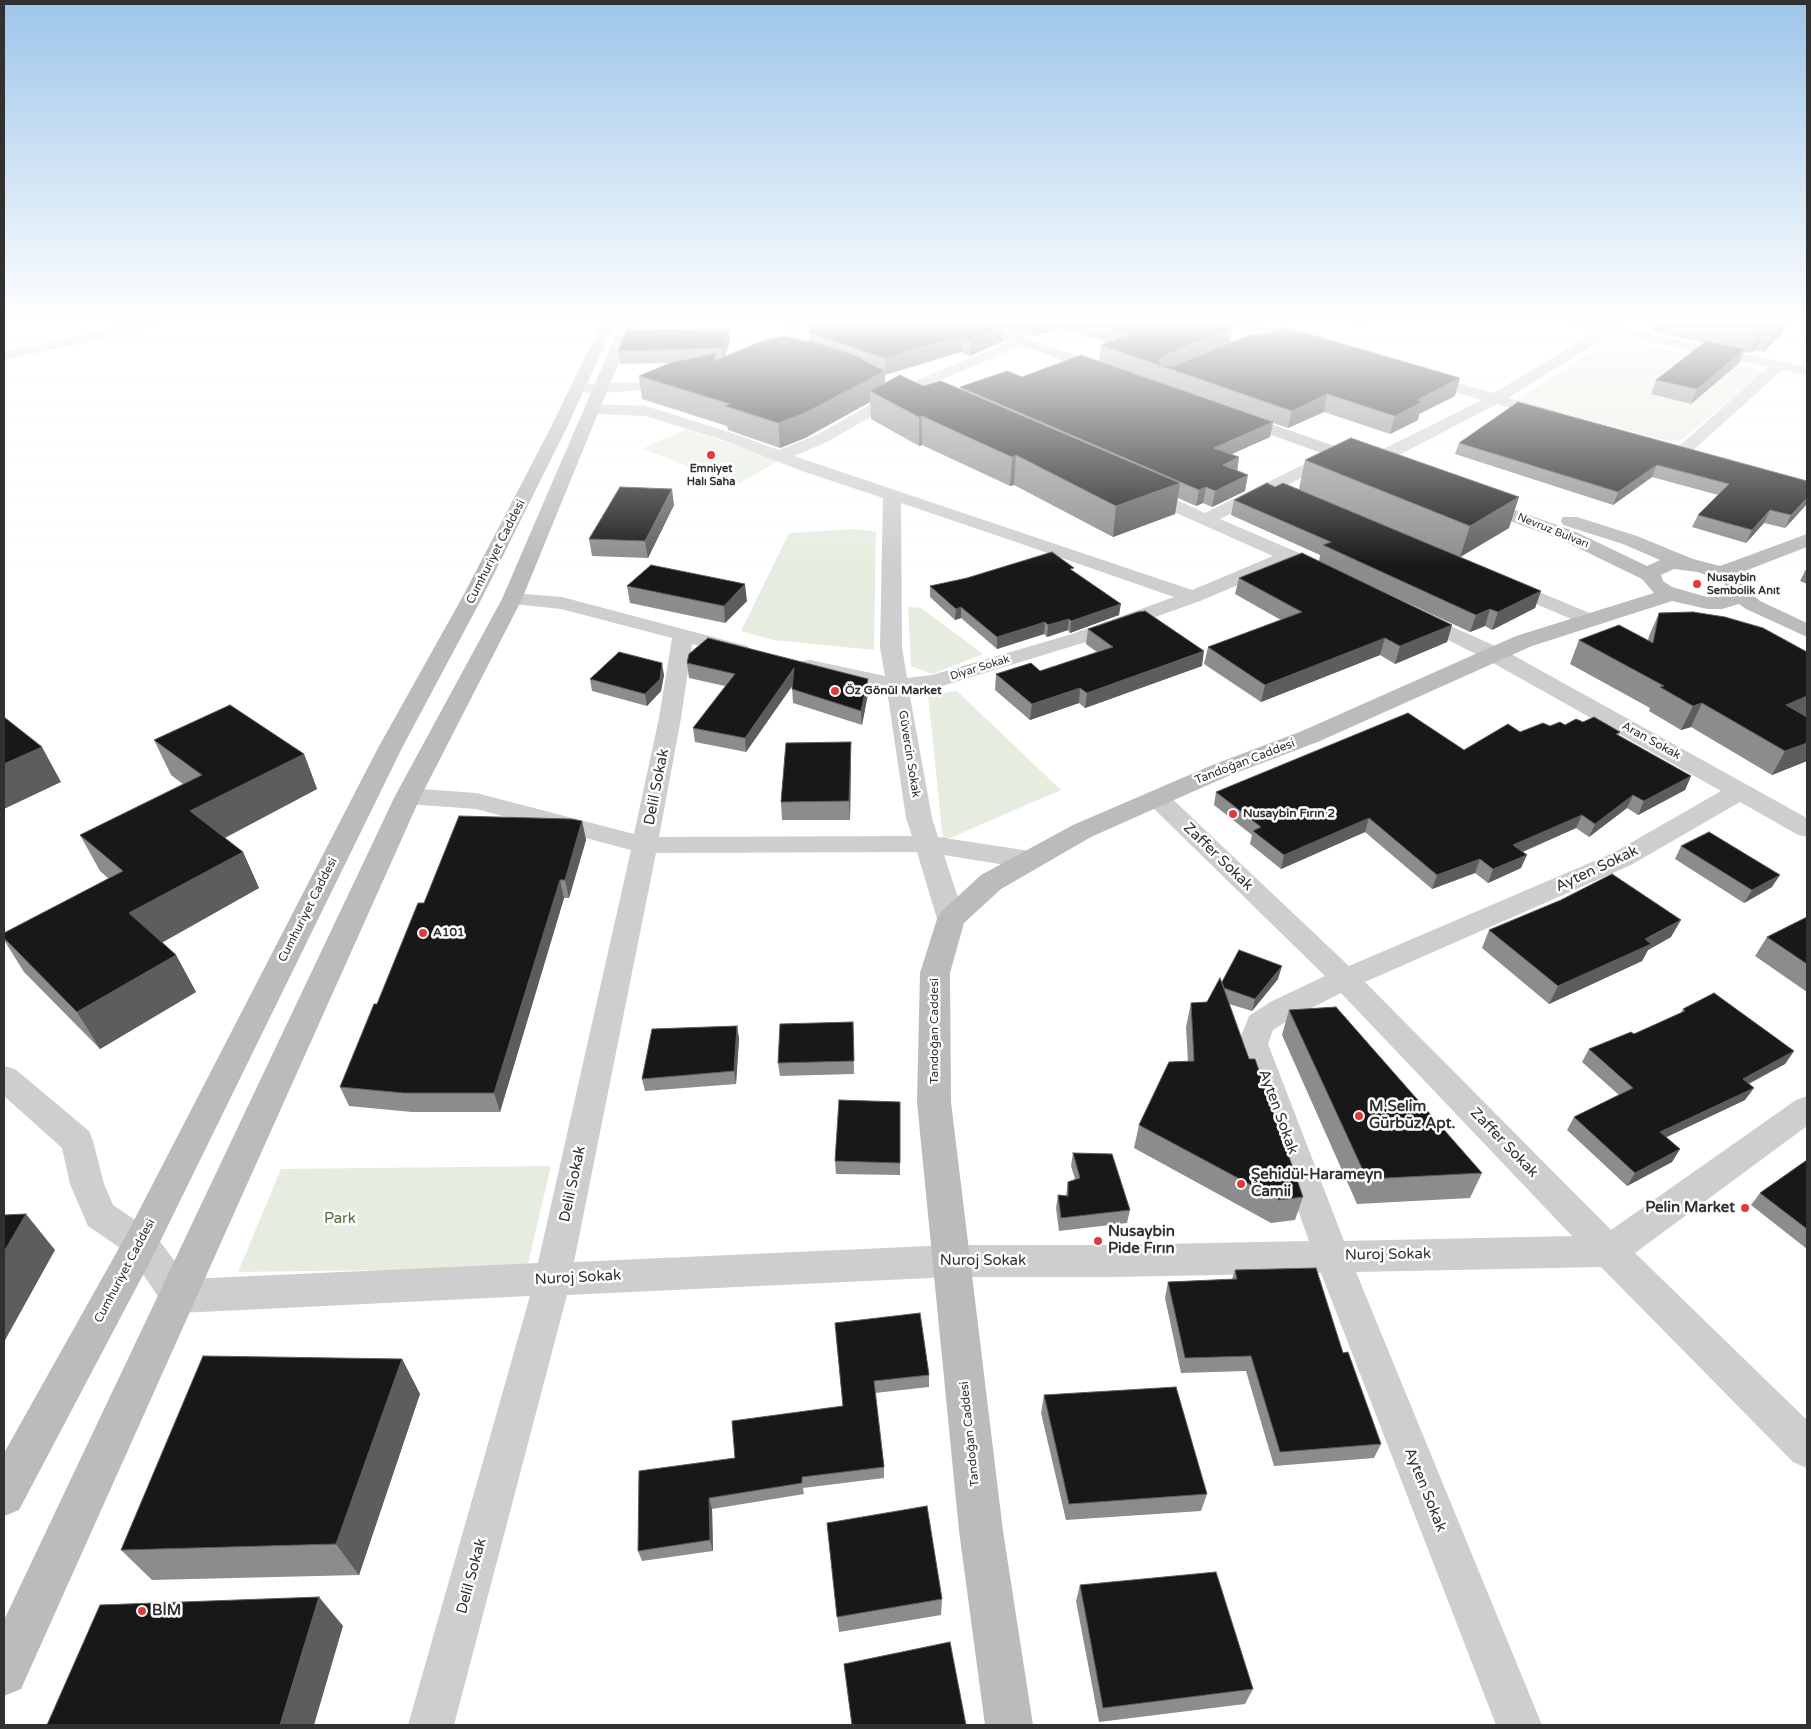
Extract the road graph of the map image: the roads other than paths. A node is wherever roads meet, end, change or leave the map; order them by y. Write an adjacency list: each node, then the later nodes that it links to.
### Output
1 (582, 404): 53 (main road, Cumhuriyet Caddesi)
2 (587, 404): 32 (main road)
3 (620, 404): 12 (street)
4 (882, 404): 12 (street)
5 (1486, 404): 15 (street)
6 (1510, 404): 8 (street)
7 (1735, 404): 10 (street)
8 (1560, 418)
9 (1664, 447): 10 (street)
10 (1682, 452): 13 (street)
11 (1338, 453): 15 (main road); 15 (main road); 17 (street)
12 (779, 456): 20 (street)
13 (1702, 458)
14 (1405, 461): 15 (main road)
15 (1388, 462)
16 (1128, 485): 22 (street)
17 (1271, 486): 19 (street); 22 (street)
18 (1477, 487): 25 (main road, Nevruz Bulvarı)
19 (1290, 493)
20 (892, 494): 31 (street); 41 (street, Güvercin Sokak)
21 (1460, 496): 29 (main road, Nevruz Bulvarı)
22 (1206, 519): 24 (street)
23 (1807, 540): 26 (main road)
24 (1290, 556): 27 (street); 31 (street, Diyar Sokak)
25 (1688, 564): 26 (main road); 29 (main road)
26 (1720, 572): 30 (main road)
27 (1334, 577)
28 (1490, 578): 34 (street)
29 (1671, 590): 30 (main road); 34 (main road, Tandoğan Caddesi); 35 (main road, Nevruz Bulvarı)
30 (1740, 594): 36 (main road)
31 (1193, 597): 41 (street, Diyar Sokak)
32 (512, 598): 37 (street); 43 (main road)
33 (1405, 611): 38 (street, Aran Sokak)
34 (1590, 620): 38 (main road, Tandoğan Caddesi)
35 (1734, 623)
36 (1807, 631)
37 (683, 635): 39 (street); 47 (street, Delil Sokak)
38 (1494, 654): 42 (street, Aran Sokak); 44 (main road, Tandoğan Caddesi)
39 (761, 655)
40 (788, 661): 41 (street, Diyar Sokak)
41 (899, 686): 46 (street, Güvercin Sokak)
42 (1740, 791): 45 (street, Aran Sokak); 50 (street, Ayten Sokak)
43 (408, 796): 47 (street); 58 (main road)
44 (1157, 798): 48 (main road, Tandoğan Caddesi); 50 (street, Zaffer Sokak)
45 (1807, 829)
46 (927, 844): 47 (street); 48 (street); 49 (street, Güvercin Sokak)
47 (645, 845): 57 (street, Delil Sokak)
48 (1030, 860): 49 (main road, Tandoğan Caddesi)
49 (951, 919): 56 (main road, Tandoğan Caddesi)
50 (1345, 979): 54 (street, Zaffer Sokak); 55 (street, Ayten Sokak)
51 (4, 1078): 53 (street)
52 (1807, 1109): 54 (street)
53 (141, 1243): 58 (street); 60 (main road, Cumhuriyet Caddesi)
54 (1609, 1251): 55 (street, Nuroj Sokak); 59 (street, Zaffer Sokak)
55 (1332, 1256): 56 (street, Nuroj Sokak); 64 (street, Ayten Sokak)
56 (951, 1261): 57 (street, Nuroj Sokak); 63 (main road, Tandoğan Caddesi)
57 (553, 1279): 58 (street, Nuroj Sokak); 62 (street, Delil Sokak)
58 (179, 1296): 61 (main road)
59 (1807, 1448)
60 (4, 1495)
61 (4, 1672)
62 (431, 1725)
63 (1009, 1725)
64 (1519, 1725)

